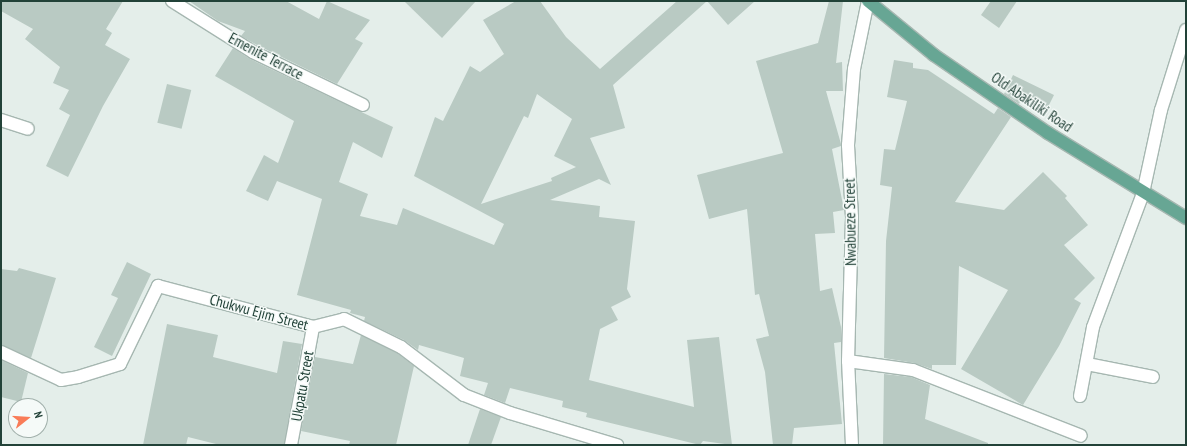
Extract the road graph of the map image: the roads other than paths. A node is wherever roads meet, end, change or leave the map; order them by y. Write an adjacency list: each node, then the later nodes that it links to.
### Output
1 (172, 1): 4 (street, Emenite Terrace)
2 (868, 1): 7 (main road, Old Abakiliki Road); 11 (street, Nwabueze Street)
3 (1186, 30): 7 (street)
4 (363, 105)
5 (1, 120): 6 (street)
6 (28, 129)
7 (1143, 193): 8 (main road, Old Abakiliki Road); 12 (street)
8 (1186, 218)
9 (313, 327): 10 (street, Chukwu Ejim Street); 16 (street, Ukpatu Street); 17 (street, Chukwu Ejim Street)
10 (1, 352)
11 (848, 362): 15 (street); 18 (street, Nwabueze Street)
12 (1087, 364): 13 (street); 14 (street)
13 (1153, 377)
14 (1080, 396)
15 (1081, 436)
16 (291, 445)
17 (617, 445)
18 (852, 445)

